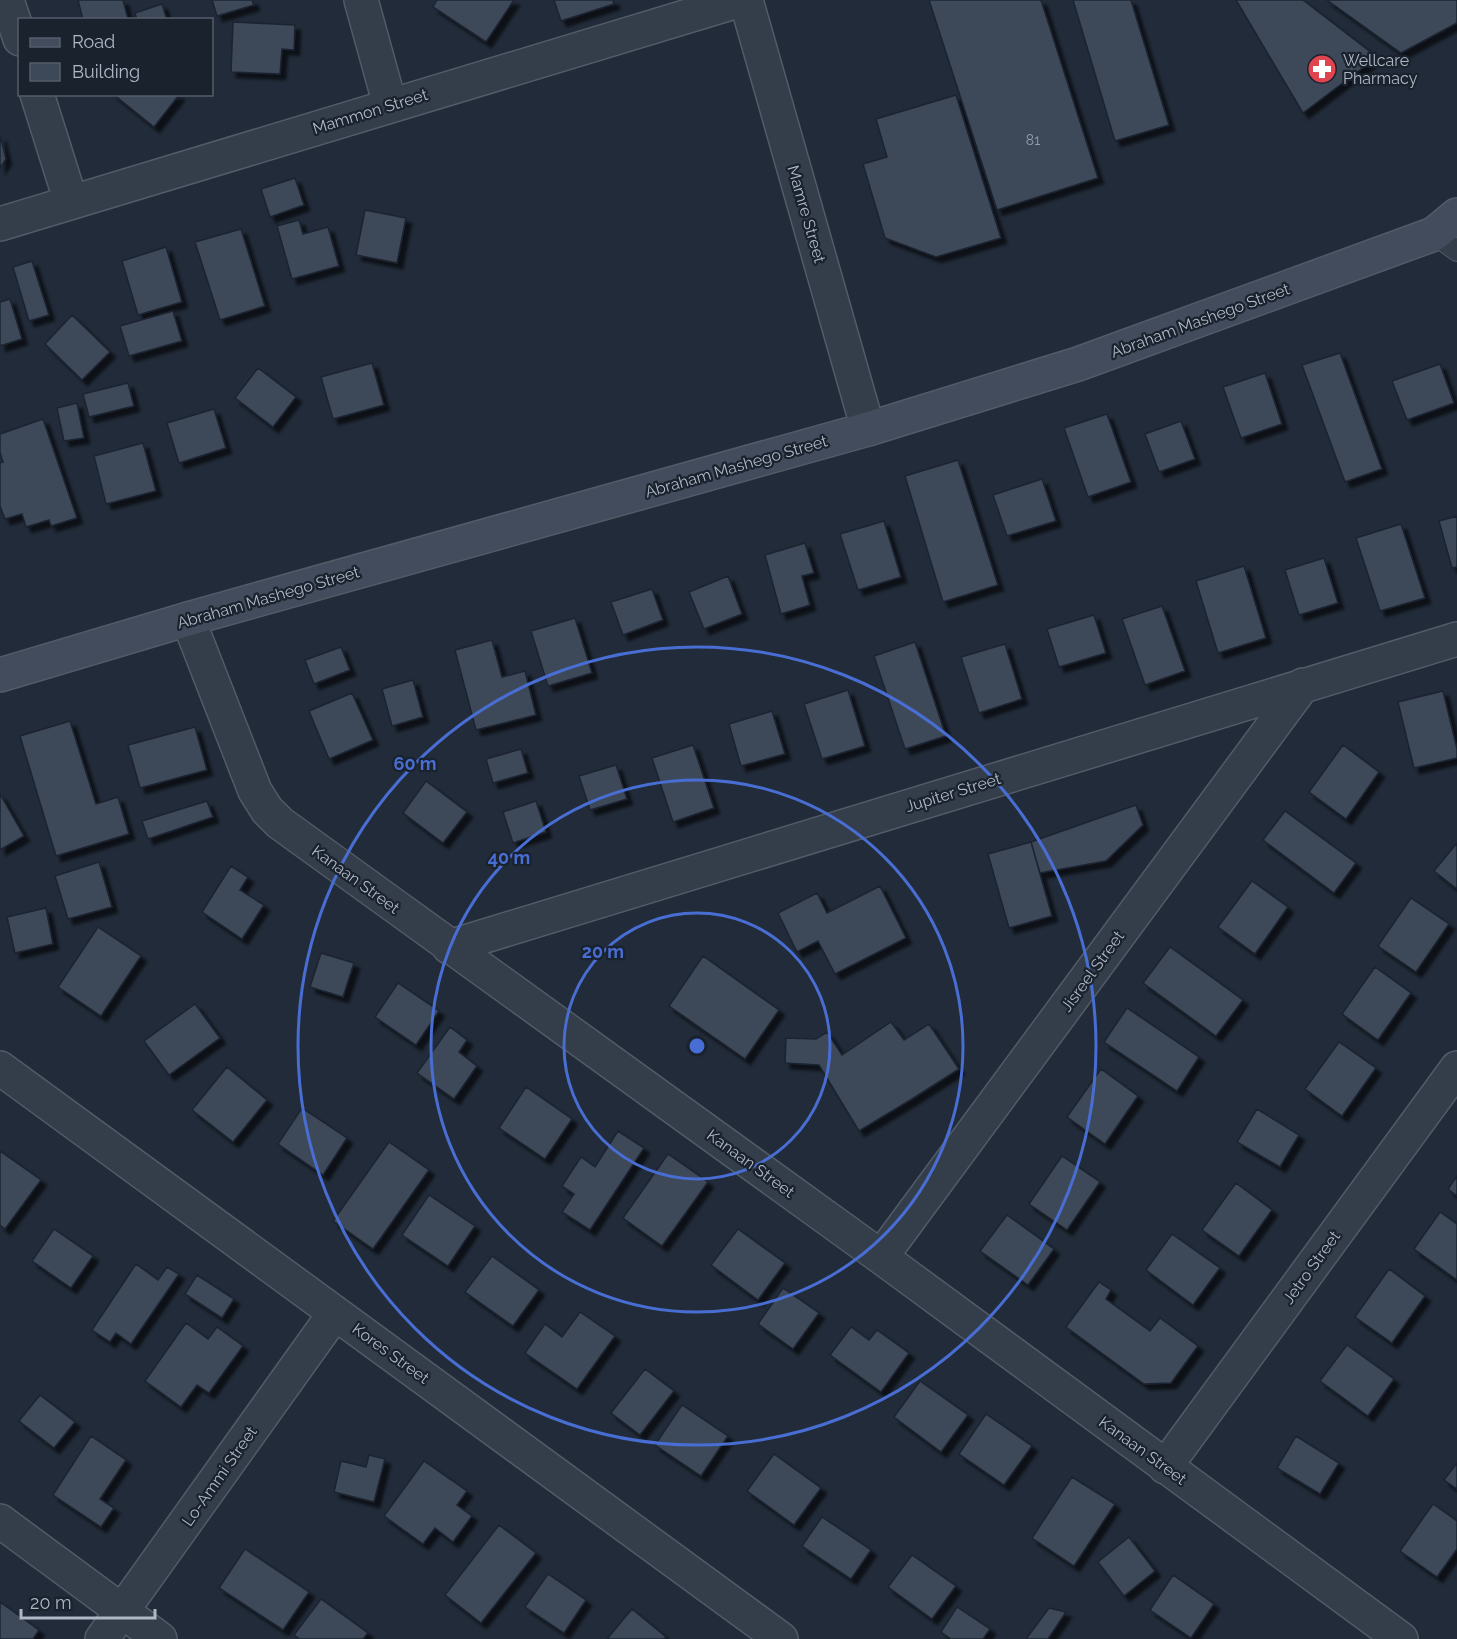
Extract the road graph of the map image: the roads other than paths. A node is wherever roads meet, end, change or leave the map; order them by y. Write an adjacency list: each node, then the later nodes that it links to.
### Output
1 (7, 0): 5 (street)
2 (361, 0): 7 (street)
3 (741, 0): 7 (street, Mammon Street)
4 (746, 0): 11 (street, Mamre Street)
5 (18, 33)
6 (38, 96): 8 (street)
7 (390, 105): 8 (street, Mammon Street)
8 (71, 202): 9 (street, Mammon Street)
9 (0, 224)
10 (1449, 233): 11 (main road, Abraham Mashego Street)
11 (868, 429): 12 (main road, Abraham Mashego Street)
12 (188, 619): 14 (main road, Abraham Mashego Street); 16 (street, Kanaan Street)
13 (1457, 639): 15 (street, Jupiter Street)
14 (0, 675)
15 (1303, 685): 16 (street, Jupiter Street); 19 (street, Jisreel Street)
16 (450, 947): 19 (street, Kanaan Street)
17 (0, 1068): 20 (street, Kores Street)
18 (1457, 1068): 21 (street, Jetro Street)
19 (881, 1257): 21 (street, Kanaan Street)
20 (335, 1313): 23 (street, Lo-Ammi Street); 26 (street, Kores Street)
21 (1165, 1467): 27 (street, Kanaan Street)
22 (0, 1521): 23 (street)
23 (122, 1611): 24 (street, Lo-Ammi Street); 25 (street)
24 (102, 1639)
25 (160, 1639)
26 (781, 1639)
27 (1401, 1639)

